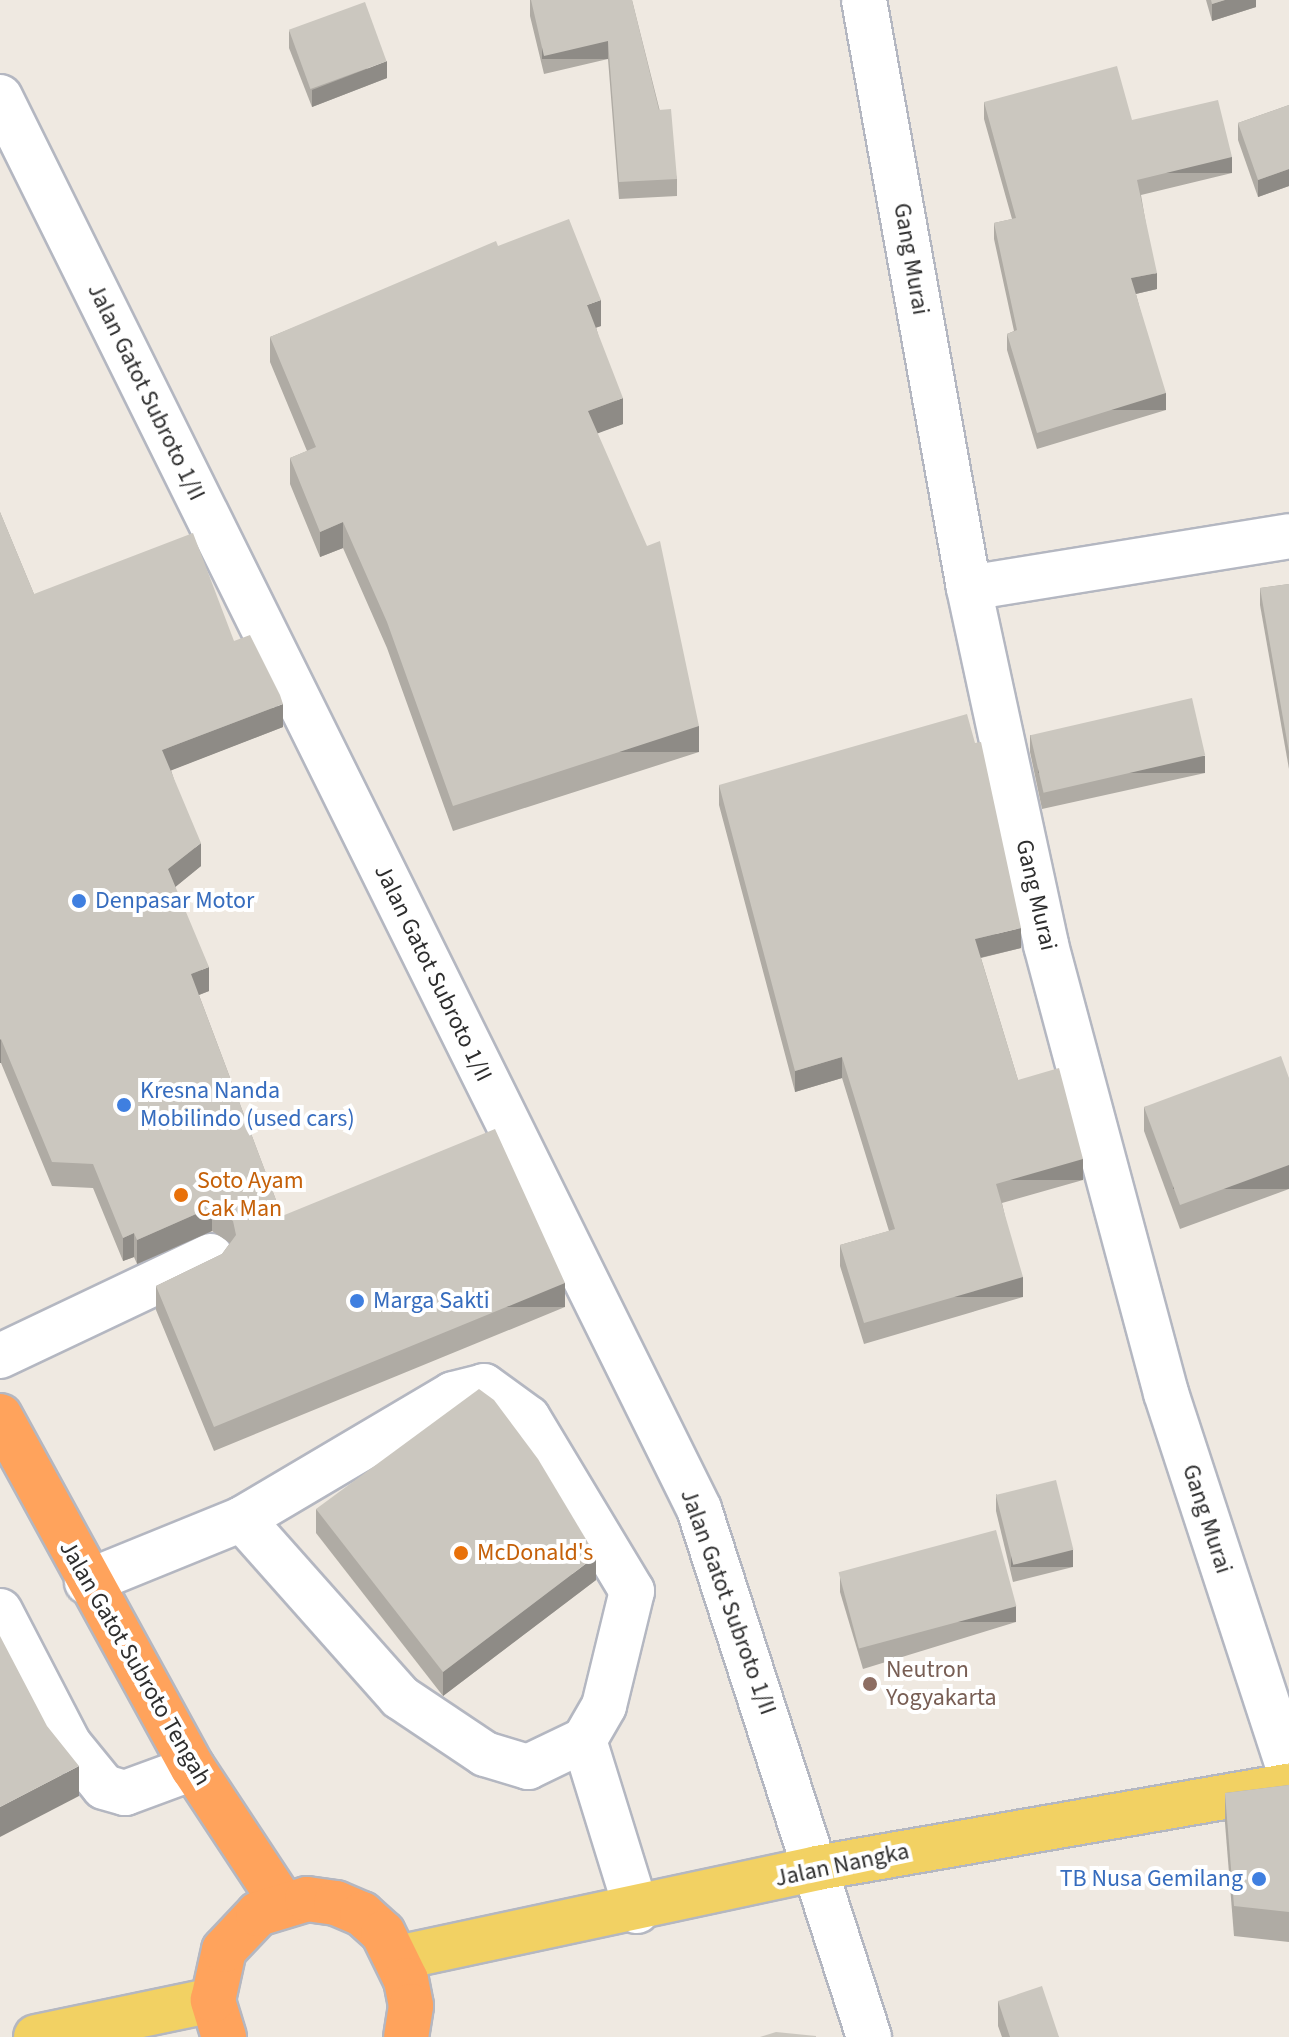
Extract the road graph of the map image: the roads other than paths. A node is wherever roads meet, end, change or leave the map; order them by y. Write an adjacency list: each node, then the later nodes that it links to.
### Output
1 (864, 0): 4 (street, Gang Murai)
2 (0, 97): 15 (street, Jalan Gatot Subroto 1/II)
3 (1289, 536): 4 (street)
4 (969, 588): 13 (street, Gang Murai)
5 (211, 1256): 6 (street)
6 (0, 1356)
7 (0, 1416): 9 (highway, Jalan Gatot Subroto Tengah)
8 (242, 1519): 9 (street); 11 (street); 11 (street)
9 (87, 1582): 12 (highway, Jalan Gatot Subroto Tengah)
10 (0, 1611): 12 (street)
11 (584, 1740): 17 (street)
12 (193, 1768): 16 (highway, Jalan Gatot Subroto Tengah)
13 (1289, 1770)
14 (1289, 1786): 15 (main road, Jalan Nangka)
15 (817, 1868): 17 (main road, Jalan Nangka); 20 (street, Jalan Gatot Subroto 1/II)
16 (282, 1903): 18 (highway); 19 (highway)
17 (637, 1911): 18 (main road, Jalan Nangka)
18 (398, 1958): 22 (highway)
19 (218, 2018): 21 (main road)
20 (867, 2036)
21 (36, 2037)
22 (406, 2037)

